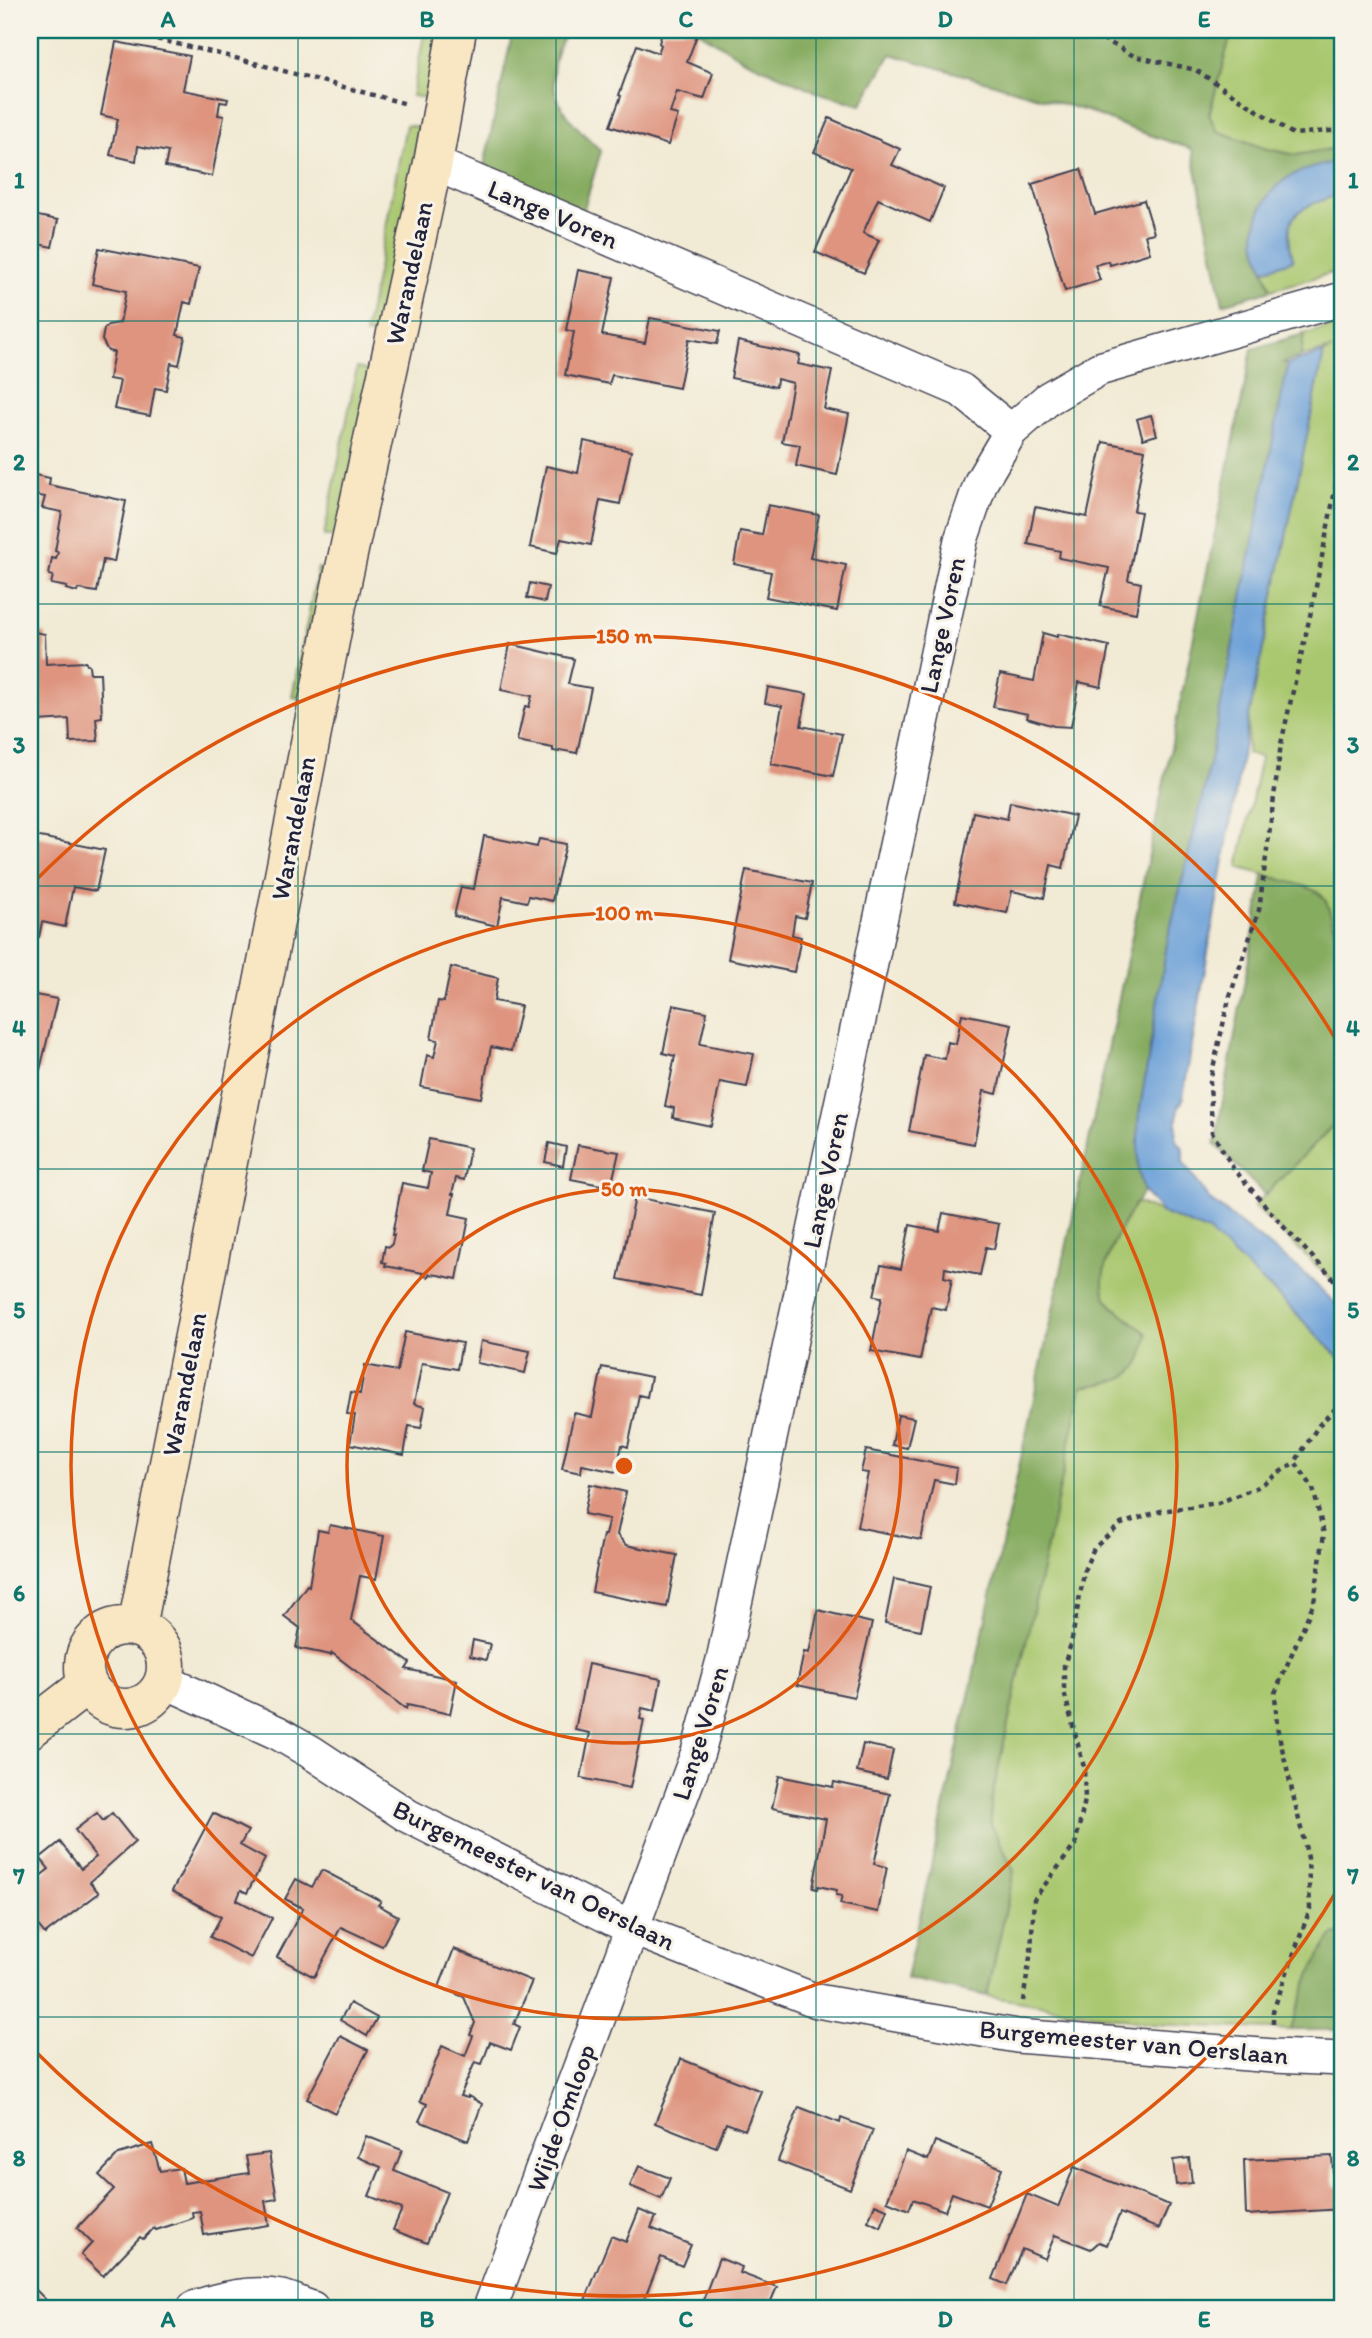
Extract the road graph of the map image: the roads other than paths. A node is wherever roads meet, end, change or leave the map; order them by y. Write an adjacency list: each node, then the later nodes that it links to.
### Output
1 (457, 30): 2 (street, Warandelaan)
2 (433, 163): 4 (street, Lange Voren); 5 (street, Warandelaan)
3 (1342, 299): 4 (street, Lange Voren)
4 (1011, 431): 9 (street, Lange Voren)
5 (136, 1627): 6 (street); 7 (street)
6 (164, 1681): 7 (street); 9 (street, Burgemeester van Oerslaan)
7 (87, 1685): 8 (street)
8 (30, 1729)
9 (631, 1928): 10 (street, Burgemeester van Oerslaan); 13 (street, Wijde Omloop)
10 (1342, 2059)
11 (194, 2308): 12 (street)
12 (313, 2308)
13 (490, 2308)

